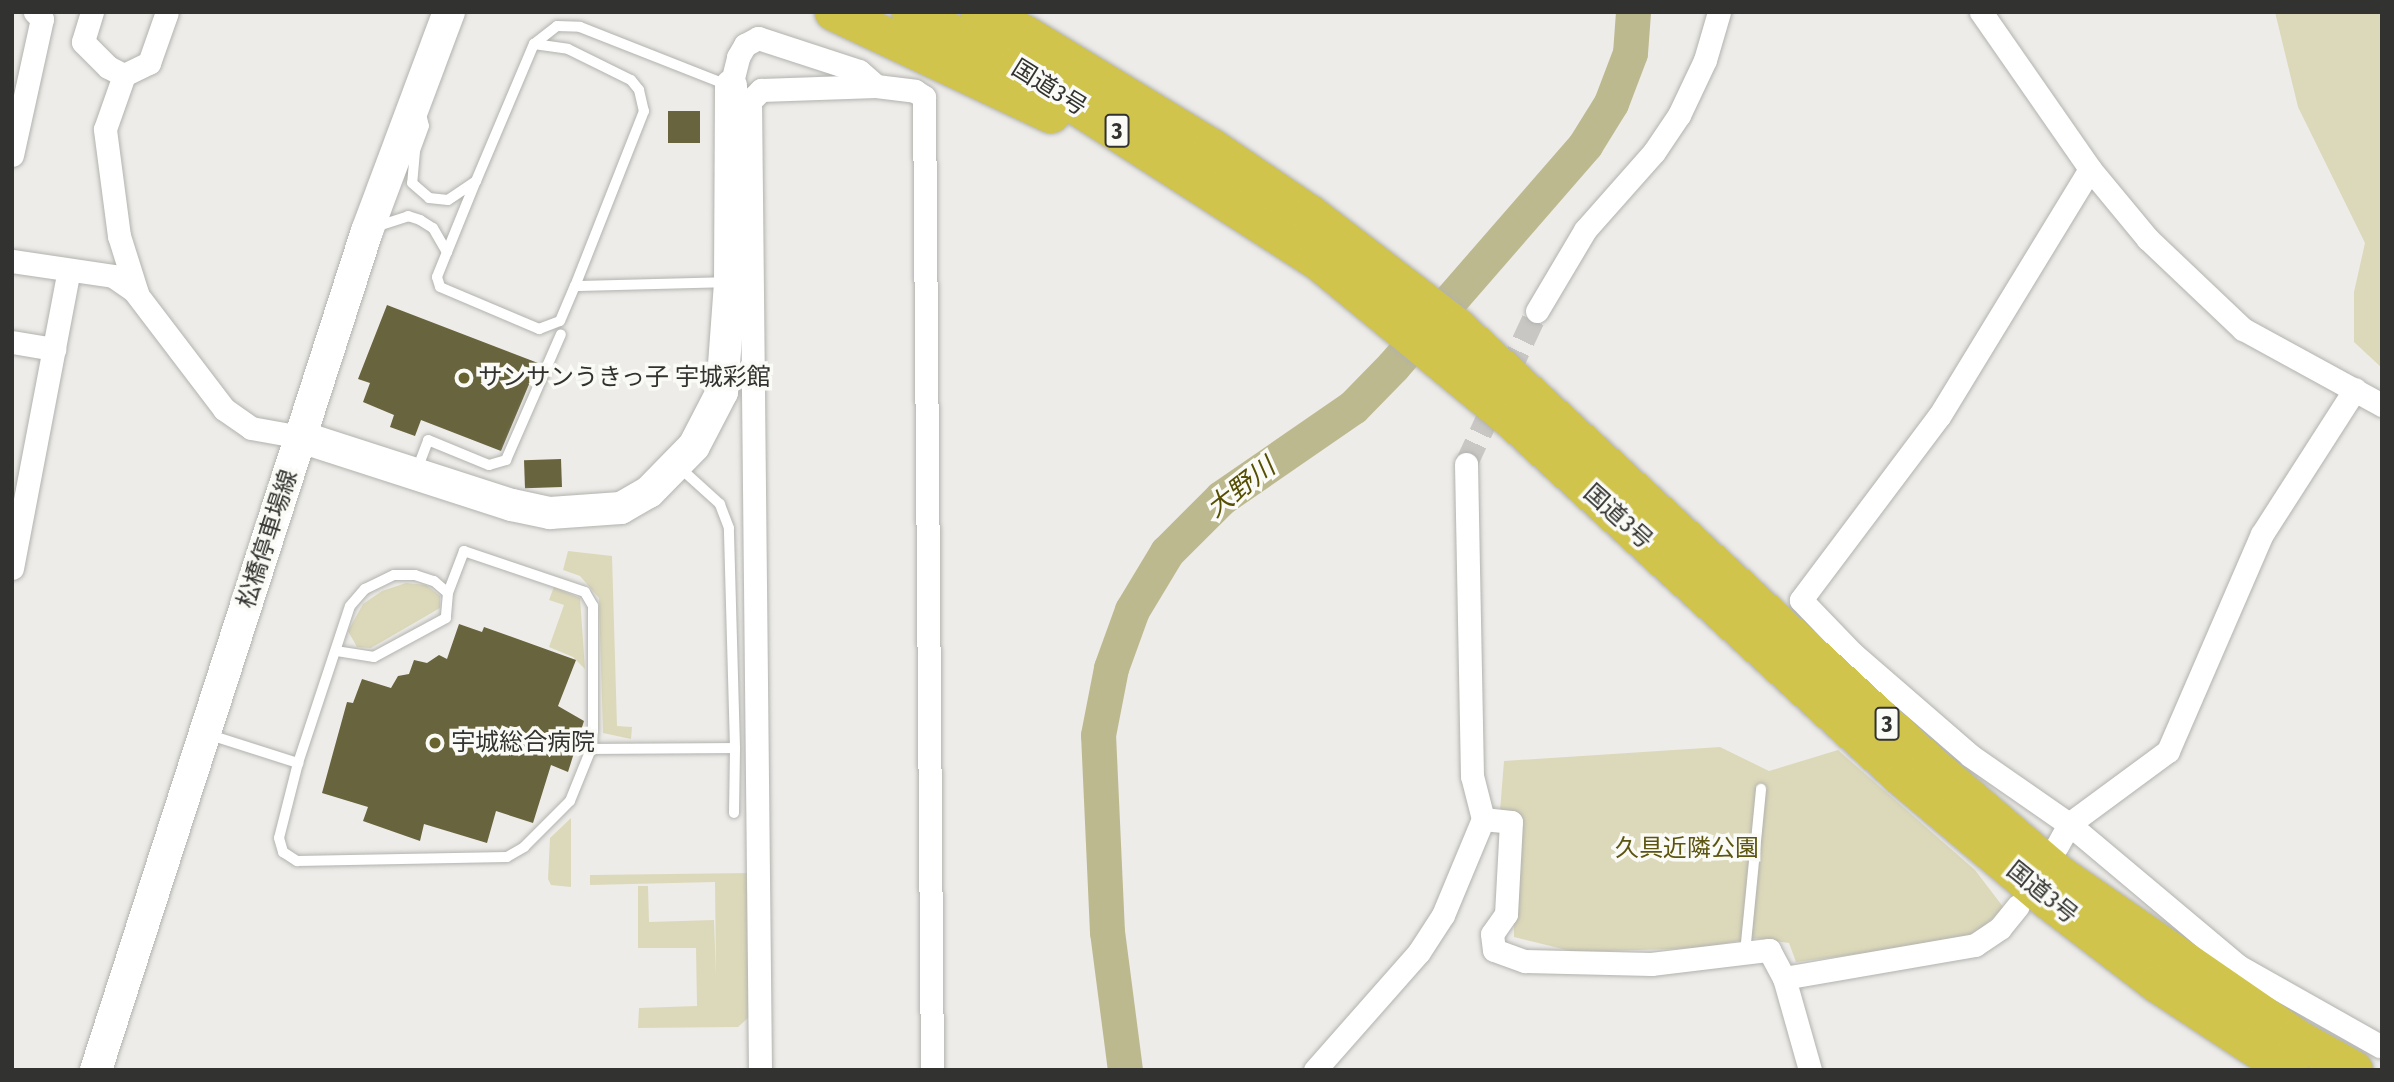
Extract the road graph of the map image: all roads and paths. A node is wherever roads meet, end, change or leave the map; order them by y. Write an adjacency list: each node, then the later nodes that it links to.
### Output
1 (36, 12): 16 (street)
2 (92, 12): 12 (street)
3 (167, 12): 12 (street)
4 (449, 12): 15 (main road, 松橋停車場線)
5 (834, 12): 20 (highway)
6 (911, 12): 20 (highway, 国道3号 / 3)
7 (980, 12): 20 (highway, 国道3号 / 3)
8 (1039, 12): 20 (highway)
9 (1718, 12): 27 (street)
10 (1981, 12): 17 (street)
11 (534, 44): 13 (lane); 18 (lane); 25 (lane)
12 (124, 75): 26 (street)
13 (731, 86): 14 (street); 24 (main road)
14 (876, 86): 55 (street); 56 (street)
15 (415, 101): 18 (lane); 19 (main road, 松橋停車場線)
16 (12, 155)
17 (2090, 169): 32 (street); 48 (street)
18 (476, 181): 21 (lane)
19 (367, 231): 21 (lane); 34 (main road, 松橋停車場線)
20 (1317, 244): 30 (highway, 国道3号 / 3)
21 (447, 252): 25 (lane)
22 (12, 261): 23 (street)
23 (69, 270): 26 (street); 31 (street)
24 (730, 282): 25 (lane); 36 (main road)
25 (575, 286)
26 (135, 292): 34 (street)
27 (1537, 312)
28 (561, 334): 37 (lane)
29 (12, 342): 31 (street)
30 (1446, 342): 53 (highway, 国道3号 / 3); 59 (highway, 国道3号 / 3)
31 (54, 349): 38 (street)
32 (2356, 389): 33 (street); 48 (street)
33 (2382, 405)
34 (301, 437): 37 (main road); 41 (main road, 松橋停車場線)
35 (1466, 464): 47 (street)
36 (677, 465): 37 (main road); 42 (lane)
37 (415, 475)
38 (12, 568)
39 (448, 593): 40 (lane); 40 (lane); 43 (lane)
40 (335, 651): 44 (lane)
41 (204, 733): 44 (lane); 54 (main road, 松橋停車場線)
42 (735, 748): 43 (lane); 46 (lane)
43 (591, 749): 44 (lane)
44 (298, 763)
45 (1761, 789): 51 (lane)
46 (734, 813)
47 (1483, 819): 51 (street); 57 (street)
48 (2068, 824): 49 (street); 53 (street)
49 (2057, 846)
50 (2018, 906): 52 (street)
51 (1745, 953): 52 (street)
52 (1784, 978): 58 (street)
53 (2367, 1058)
54 (96, 1070)
55 (760, 1070)
56 (932, 1070)
57 (1315, 1070)
58 (1810, 1070)
59 (2289, 1070)

